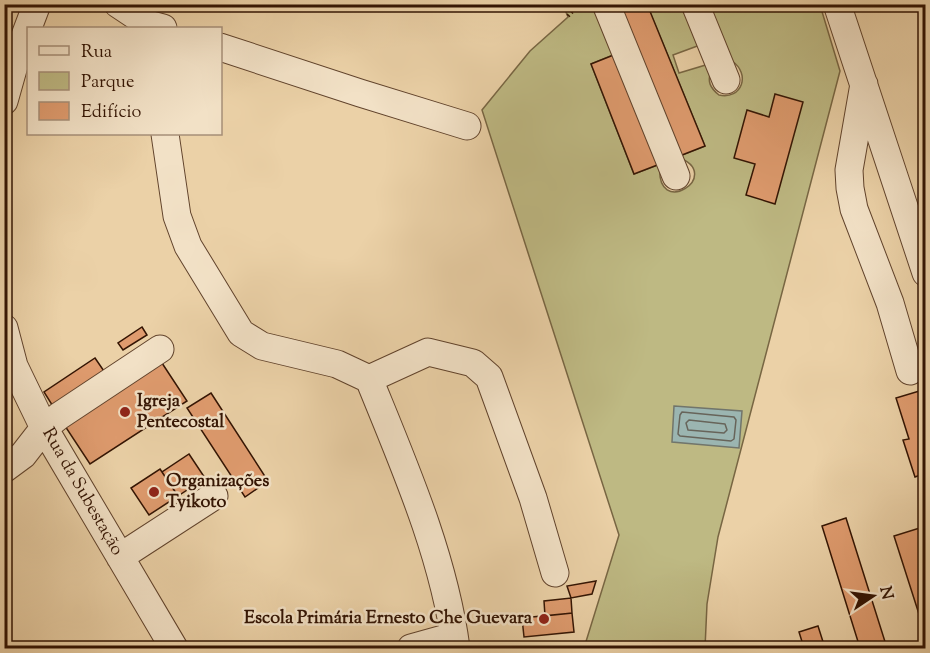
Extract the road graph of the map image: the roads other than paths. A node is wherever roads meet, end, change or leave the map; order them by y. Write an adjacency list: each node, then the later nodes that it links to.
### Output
1 (37, 4): 6 (street)
2 (118, 4): 7 (street)
3 (606, 4): 15 (street)
4 (695, 4): 10 (street)
5 (837, 4): 11 (street)
6 (28, 27)
7 (153, 27)
8 (27, 30): 12 (street)
9 (222, 48): 13 (street)
10 (726, 80)
11 (864, 84): 16 (street); 19 (street)
12 (4, 101)
13 (467, 126)
14 (165, 135): 20 (street)
15 (676, 176)
16 (926, 273)
17 (4, 328): 21 (street, Rua da Subestação)
18 (160, 349): 21 (street)
19 (910, 371)
20 (369, 379): 25 (street); 26 (street)
21 (44, 428): 22 (street); 24 (street, Rua da Subestação)
22 (4, 469)
23 (214, 496): 24 (street)
24 (120, 557): 27 (street, Rua da Subestação)
25 (555, 573)
26 (455, 642): 28 (street)
27 (174, 648)
28 (411, 648)

